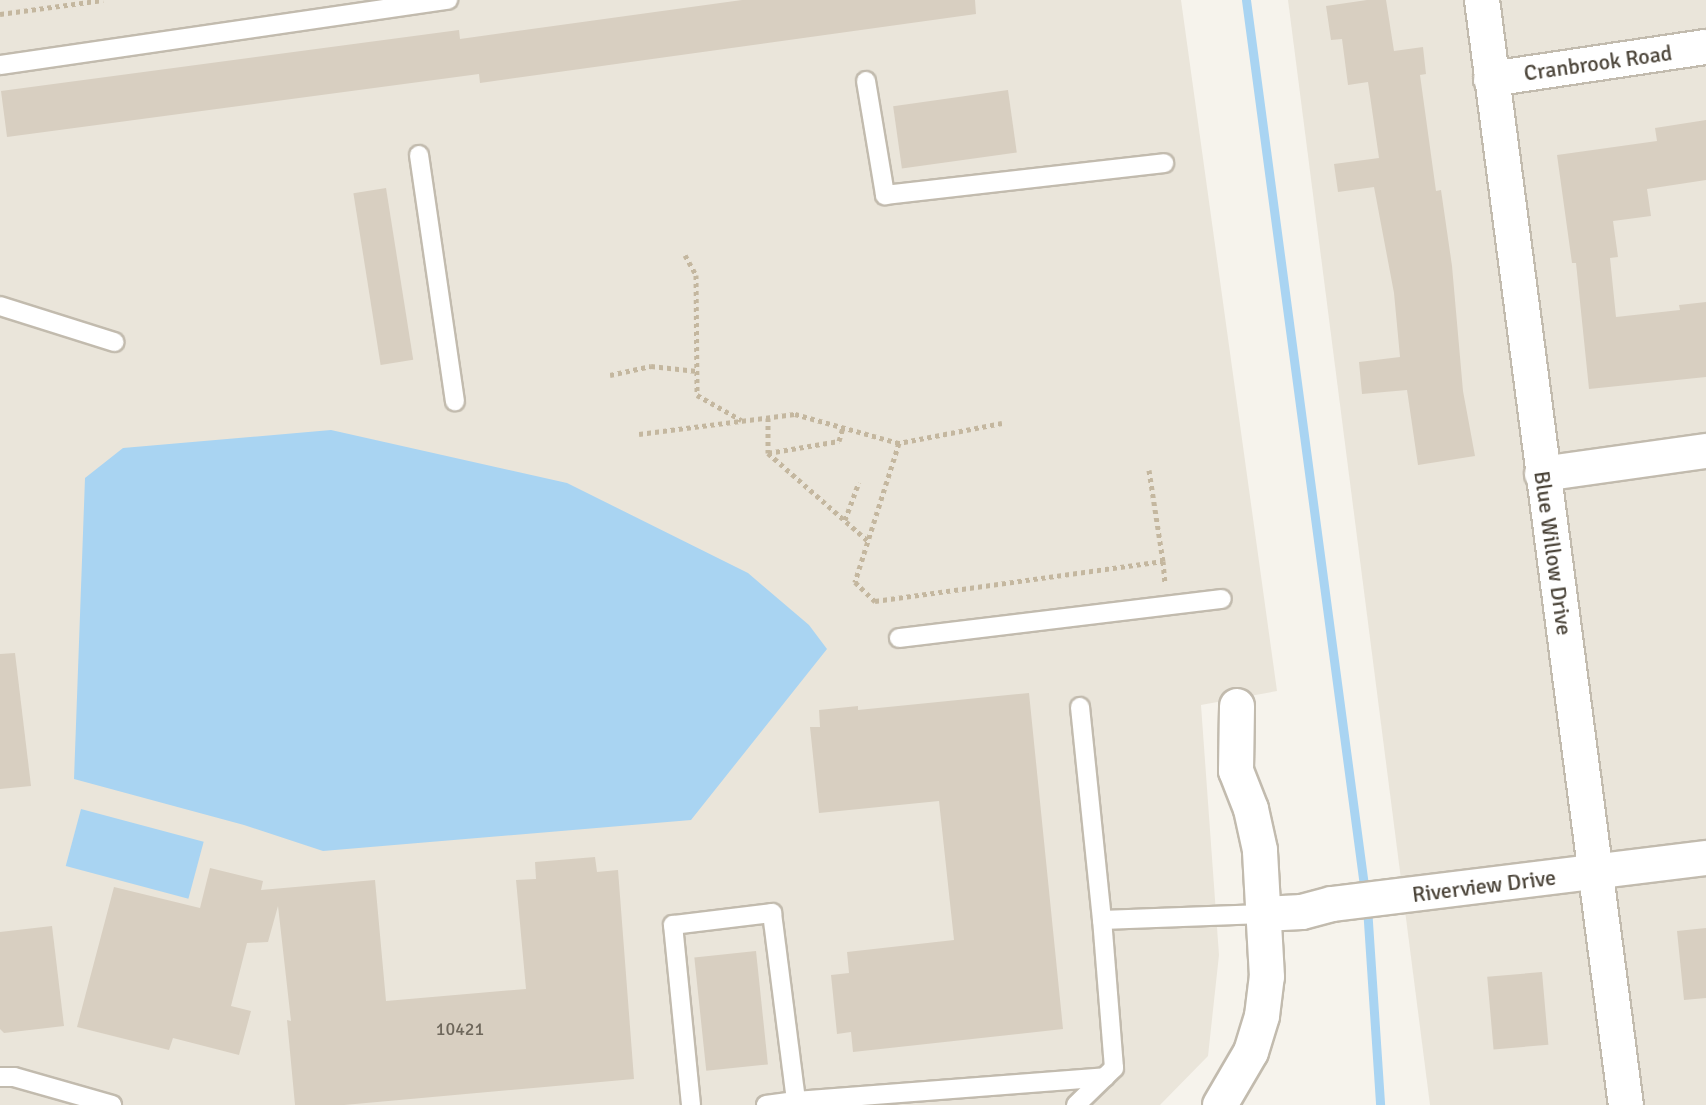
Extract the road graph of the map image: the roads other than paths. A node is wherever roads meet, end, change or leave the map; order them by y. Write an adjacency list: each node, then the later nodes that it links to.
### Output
1 (448, 0): 4 (lane)
2 (1482, 0): 5 (street, Blue Willow Drive)
3 (1706, 47): 5 (street, Cranbrook Road)
4 (0, 65)
5 (1491, 79): 13 (street, Blue Willow Drive)
6 (866, 81): 8 (lane)
7 (419, 155): 11 (lane)
8 (1164, 163)
9 (0, 306): 10 (lane)
10 (114, 342)
11 (455, 401)
12 (1706, 451): 13 (street)
13 (1542, 474): 19 (street, Blue Willow Drive)
14 (1222, 599): 15 (lane)
15 (899, 638)
16 (1237, 706): 20 (street)
17 (1080, 707): 21 (lane)
18 (1706, 858): 19 (street, Riverview Drive)
19 (1596, 873): 20 (street, Riverview Drive); 30 (street, Blue Willow Drive)
20 (1263, 914): 21 (lane); 29 (street)
21 (1102, 920): 23 (lane)
22 (0, 1077): 25 (lane)
23 (1105, 1077): 24 (lane); 28 (lane)
24 (796, 1101): 26 (lane); 27 (lane)
25 (112, 1105)
26 (691, 1105)
27 (766, 1105)
28 (1076, 1105)
29 (1220, 1105)
30 (1626, 1105)

